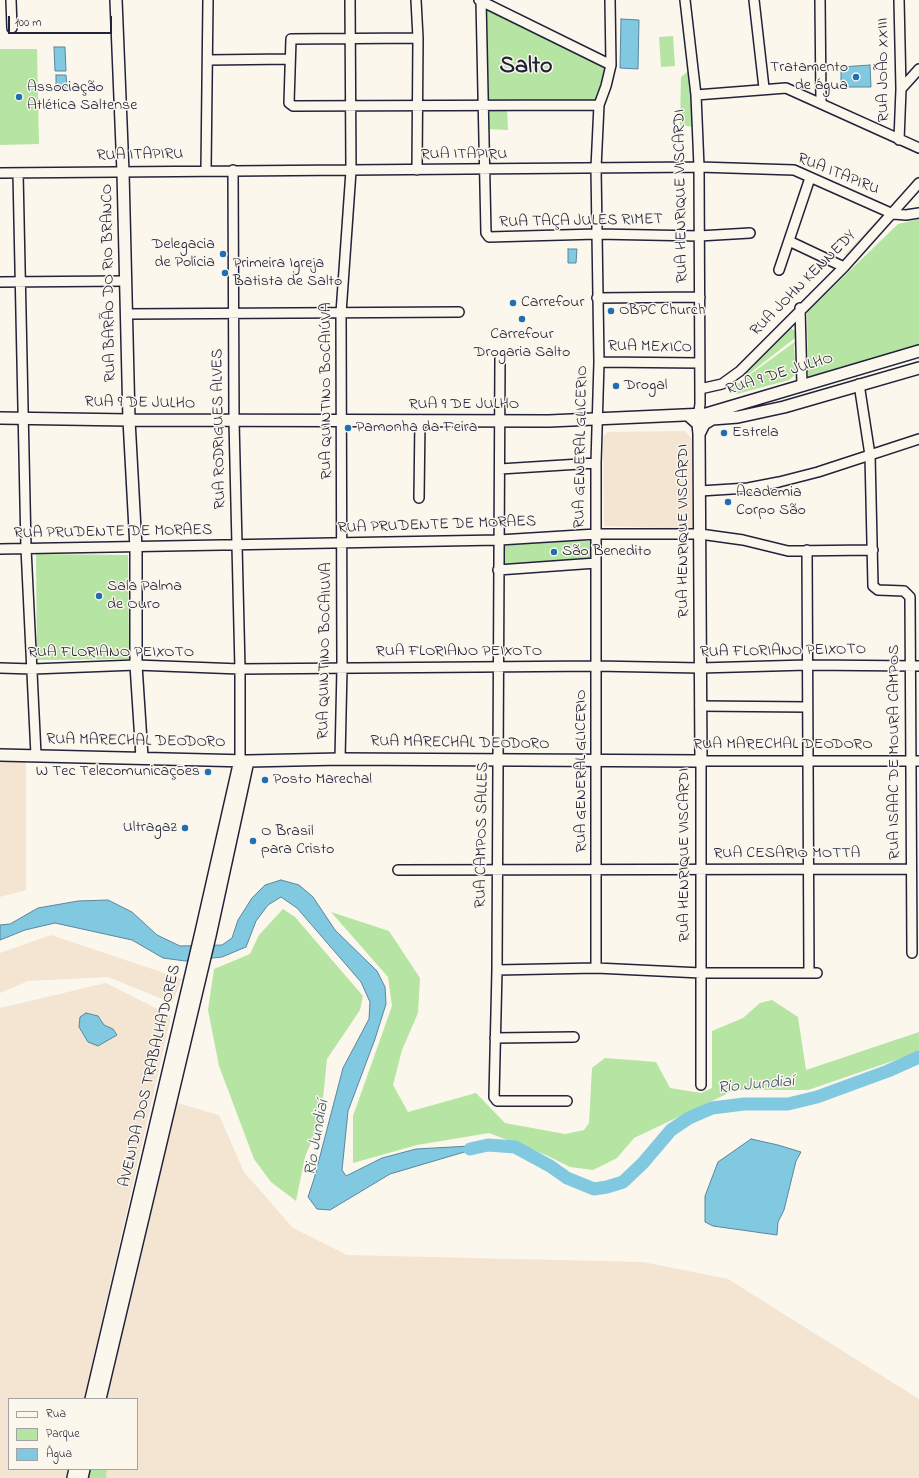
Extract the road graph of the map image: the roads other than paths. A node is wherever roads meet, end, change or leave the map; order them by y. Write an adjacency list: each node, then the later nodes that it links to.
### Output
1 (11, 0): 12 (street)
2 (116, 0): 36 (main road, RUA BARÃO DO RIO BRANCO)
3 (208, 0): 16 (street)
4 (350, 0): 13 (street, RUA QUINTINO BOCAIÚVA)
5 (416, 0): 14 (street)
6 (481, 0): 17 (street); 25 (street)
7 (610, 0): 17 (street, RUA GENERAL GLICERIO)
8 (685, 0): 21 (street, RUA HENRIQUE VISCARDI)
9 (754, 0): 19 (street)
10 (820, 0): 22 (street)
11 (899, 0): 20 (street, RUA JOÃO XXIII)
12 (12, 28)
13 (350, 38): 14 (street); 15 (street); 23 (street, RUA QUINTINO BOCAIÚVA)
14 (418, 38): 24 (street)
15 (290, 59): 16 (street); 23 (street)
16 (208, 60): 31 (street)
17 (611, 65): 26 (street, RUA GENERAL GLICERIO)
18 (919, 69): 20 (street)
19 (764, 88): 21 (street); 22 (street)
20 (901, 89): 27 (street, RUA JOÃO XXIII)
21 (696, 95): 30 (street, RUA HENRIQUE VISCARDI)
22 (821, 103): 27 (street)
23 (350, 104): 24 (street); 35 (street, RUA QUINTINO BOCAIÚVA)
24 (418, 104): 25 (street); 33 (street)
25 (484, 105): 26 (street); 34 (street)
26 (599, 105): 29 (street, RUA GENERAL GLICERIO)
27 (899, 140): 28 (street)
28 (919, 148)
29 (596, 168): 30 (street, RUA ITAPIRU); 34 (street, RUA ITAPIRU); 43 (street, RUA GENERAL GLICERIO)
30 (699, 168): 39 (street, RUA ITAPIRU); 45 (street, RUA HENRIQUE VISCARDI)
31 (206, 170): 32 (street, RUA ITAPIRU); 36 (street, RUA ITAPIRU)
32 (233, 170): 35 (street, RUA ITAPIRU); 58 (street, RUA RODRIGUES ALVES)
33 (417, 170): 34 (street, RUA ITAPIRU); 35 (street, RUA ITAPIRU)
34 (485, 170): 43 (street, RUA TAÇA JULES RIMET)
35 (351, 171): 56 (street, RUA QUINTINO BOCAIÚVA)
36 (123, 172): 38 (street, RUA ITAPIRU); 49 (main road, RUA BARÃO DO RIO BRANCO)
37 (0, 173): 38 (street, RUA ITAPIRU)
38 (18, 173): 51 (street)
39 (810, 178): 42 (street, RUA ITAPIRU); 46 (street)
40 (919, 183): 42 (street, RUA JOHN KENNEDY)
41 (919, 213): 42 (street, RUA ITAPIRU)
42 (893, 214): 47 (street, RUA JOHN KENNEDY)
43 (597, 234): 45 (street, RUA TAÇA JULES RIMET); 53 (street, RUA GENERAL GLICERIO)
44 (750, 234): 45 (street, RUA TAÇA JULES RIMET)
45 (700, 236): 52 (street, RUA HENRIQUE VISCARDI)
46 (789, 241): 47 (street); 48 (street)
47 (844, 267): 54 (street, RUA JOHN KENNEDY)
48 (779, 270)
49 (126, 281): 51 (street); 57 (main road, RUA BARÃO DO RIO BRANCO)
50 (0, 282): 51 (street)
51 (21, 282): 72 (street)
52 (700, 297): 53 (street); 64 (street, RUA HENRIQUE VISCARDI)
53 (597, 298): 63 (street, RUA GENERAL GLICERIO)
54 (800, 308): 59 (street, RUA JOHN KENNEDY); 60 (street)
55 (459, 312): 56 (street)
56 (340, 313): 58 (street); 76 (street, RUA QUINTINO BOCAIÚVA)
57 (127, 314): 58 (street); 74 (main road, RUA BARÃO DO RIO BRANCO)
58 (233, 314): 75 (street, RUA RODRIGUES ALVES)
59 (785, 324): 60 (street); 68 (street, RUA JOHN KENNEDY)
60 (801, 332): 66 (street)
61 (919, 351): 66 (main road, RUA 9 DE JULHO)
62 (500, 358): 78 (street, RUA CAMPOS SALLES)
63 (598, 362): 64 (street, RUA MEXICO); 73 (street, RUA GENERAL GLICERIO)
64 (700, 363): 68 (street, RUA HENRIQUE VISCARDI)
65 (919, 368): 67 (main road, RUA 9 DE JULHO)
66 (802, 384): 69 (main road, RUA 9 DE JULHO); 70 (main road)
67 (859, 384): 70 (main road, RUA 9 DE JULHO); 81 (street)
68 (700, 389): 69 (street, RUA HENRIQUE VISCARDI)
69 (700, 413): 70 (main road, RUA 9 DE JULHO); 73 (main road, RUA 9 DE JULHO); 79 (main road); 79 (main road)
70 (749, 415)
71 (0, 418): 72 (main road, RUA 9 DE JULHO)
72 (24, 418): 74 (main road, RUA 9 DE JULHO); 91 (street)
73 (596, 419): 78 (main road, RUA 9 DE JULHO); 82 (street, RUA GENERAL GLICERIO)
74 (129, 420): 75 (main road, RUA 9 DE JULHO); 92 (main road, RUA BARÃO DO RIO BRANCO)
75 (234, 420): 76 (main road, RUA 9 DE JULHO); 90 (street, RUA RODRIGUES ALVES)
76 (342, 420): 77 (main road, RUA 9 DE JULHO); 89 (street, RUA QUINTINO BOCAIÚVA)
77 (420, 420): 78 (main road, RUA 9 DE JULHO); 85 (street)
78 (500, 421): 83 (street, RUA CAMPOS SALLES)
79 (699, 434): 84 (main road, RUA HENRIQUE VISCARDI)
80 (919, 439): 81 (street)
81 (870, 455): 84 (street); 95 (street)
82 (596, 464): 83 (street); 86 (street, RUA GENERAL GLICERIO)
83 (500, 469): 88 (street, RUA CAMPOS SALLES)
84 (700, 492): 87 (main road, RUA HENRIQUE VISCARDI)
85 (419, 498)
86 (596, 534): 87 (street, RUA PRUDENTE DE MORAES); 88 (street, RUA PRUDENTE DE MORAES); 96 (street, RUA GENERAL GLICERIO)
87 (700, 534): 94 (street, RUA PRUDENTE DE MORAES); 106 (main road, RUA HENRIQUE VISCARDI)
88 (499, 540): 89 (street, RUA PRUDENTE DE MORAES); 97 (street, RUA CAMPOS SALLES)
89 (342, 543): 90 (street, RUA PRUDENTE DE MORAES); 104 (street, RUA QUINTINO BOCAIUVA)
90 (236, 546): 92 (street, RUA PRUDENTE DE MORAES); 107 (street, RUA RODRIGUES ALVES)
91 (26, 548): 92 (street, RUA PRUDENTE DE MORAES); 93 (street, RUA PRUDENTE DE MORAES); 108 (street)
92 (136, 548): 98 (main road, RUA BARÃO DO RIO BRANCO)
93 (0, 549)
94 (807, 550): 95 (street, RUA PRUDENTE DE MORAES); 99 (street)
95 (873, 550): 100 (street, RUA ISAAC DE MOURA CAMPOS)
96 (596, 563): 97 (street); 101 (street, RUA GENERAL GLICERIO)
97 (498, 570): 105 (street, RUA CAMPOS SALLES)
98 (136, 665): 107 (street, RUA FLORIANO PEIXOTO); 108 (street, RUA FLORIANO PEIXOTO); 113 (main road, RUA BARÃO DO RIO BRANCO)
99 (807, 665): 100 (street, RUA FLORIANO PEIXOTO); 106 (street, RUA FLORIANO PEIXOTO); 110 (street)
100 (909, 665): 102 (street, RUA FLORIANO PEIXOTO); 120 (street, RUA ISAAC DE MOURA CAMPOS)
101 (596, 666): 105 (street, RUA FLORIANO PEIXOTO); 106 (street, RUA FLORIANO PEIXOTO); 117 (street, RUA GENERAL GLICERIO)
102 (919, 666)
103 (0, 668): 108 (street, RUA FLORIANO PEIXOTO)
104 (342, 668): 105 (street, RUA FLORIANO PEIXOTO); 107 (street, RUA FLORIANO PEIXOTO); 114 (street, RUA QUINTINO BOCAIUVA)
105 (498, 668): 116 (street, RUA CAMPOS SALLES)
106 (700, 668): 109 (main road, RUA HENRIQUE VISCARDI)
107 (240, 669): 115 (street, RUA RODRIGUES ALVES)
108 (33, 670): 112 (street)
109 (700, 706): 110 (street); 118 (main road, RUA HENRIQUE VISCARDI)
110 (807, 707): 119 (street)
111 (0, 755): 112 (main road, RUA MARECHAL DEODORO)
112 (36, 755): 113 (main road, RUA MARECHAL DEODORO)
113 (142, 757): 115 (main road, RUA MARECHAL DEODORO)
114 (340, 759): 115 (main road, RUA MARECHAL DEODORO); 116 (main road, RUA MARECHAL DEODORO)
115 (244, 760): 131 (main road, AVENIDA DOS TRABALHADORES)
116 (498, 760): 117 (main road, RUA MARECHAL DEODORO); 122 (street, RUA CAMPOS SALLES)
117 (597, 761): 118 (main road, RUA MARECHAL DEODORO); 126 (street, RUA GENERAL GLICERIO)
118 (701, 761): 119 (street, RUA MARECHAL DEODORO); 123 (street, RUA HENRIQUE VISCARDI)
119 (807, 761): 120 (street, RUA MARECHAL DEODORO); 121 (street)
120 (915, 761): 124 (street, RUA ISAAC DE MOURA CAMPOS)
121 (809, 868): 123 (street, RUA CESARIO MOTTA); 124 (street, RUA CESARIO MOTTA); 130 (street)
122 (497, 869): 125 (street, RUA CESARIO MOTTA); 126 (street, RUA CESARIO MOTTA); 129 (street, RUA CAMPOS SALLES)
123 (700, 869): 126 (street, RUA CESARIO MOTTA); 130 (street, RUA HENRIQUE VISCARDI)
124 (911, 869): 127 (street, RUA ISAAC DE MOURA CAMPOS)
125 (398, 870)
126 (597, 870): 128 (street, RUA GENERAL GLICERIO)
127 (912, 953)
128 (596, 968): 129 (street); 130 (street)
129 (497, 970): 133 (street, RUA CAMPOS SALLES)
130 (701, 973): 134 (street, RUA HENRIQUE VISCARDI)
131 (195, 976): 136 (main road, AVENIDA DOS TRABALHADORES); 137 (main road, AVENIDA DOS TRABALHADORES)
132 (574, 1037): 133 (street)
133 (495, 1038): 135 (street, RUA CAMPOS SALLES)
134 (701, 1085)
135 (567, 1101)
136 (92, 1398)
137 (100, 1398)

